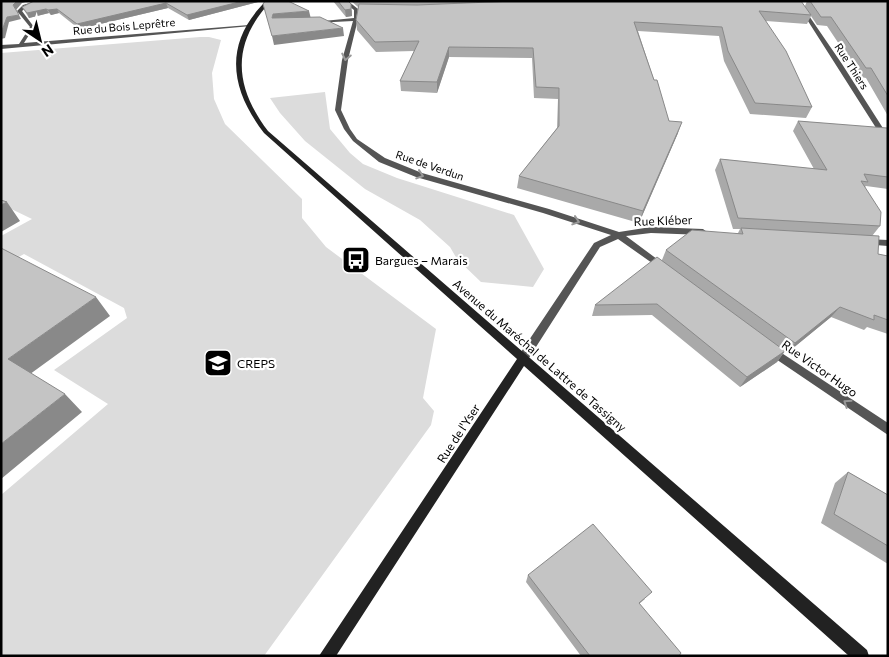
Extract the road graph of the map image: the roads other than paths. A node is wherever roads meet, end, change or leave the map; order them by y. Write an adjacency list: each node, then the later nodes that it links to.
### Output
1 (42, 1): 8 (street)
2 (269, 1): 7 (main road, Avenue du Maréchal de Lattre de Tassigny)
3 (345, 1): 5 (street, Rue de Verdun)
4 (806, 4): 10 (street, Rue Thiers)
5 (356, 19): 6 (street); 12 (street, Rue de Verdun, one-way to 12)
6 (307, 22)
7 (250, 26): 8 (street, Rue du Bois Leprêtre); 17 (main road, Avenue du Maréchal de Lattre de Tassigny)
8 (21, 45): 9 (street, Rue du Bois Leprêtre)
9 (1, 47)
10 (888, 142)
11 (710, 232): 12 (street, Rue Kléber)
12 (619, 235): 15 (street); 17 (street, Rue de l'Yser)
13 (858, 241): 14 (street)
14 (888, 243)
15 (672, 275)
16 (766, 346): 18 (street, Rue Victor Hugo, one-way to 16)
17 (523, 358): 19 (main road, Rue de l'Yser); 20 (main road, Avenue du Maréchal de Lattre de Tassigny)
18 (888, 430)
19 (327, 656)
20 (861, 656)

